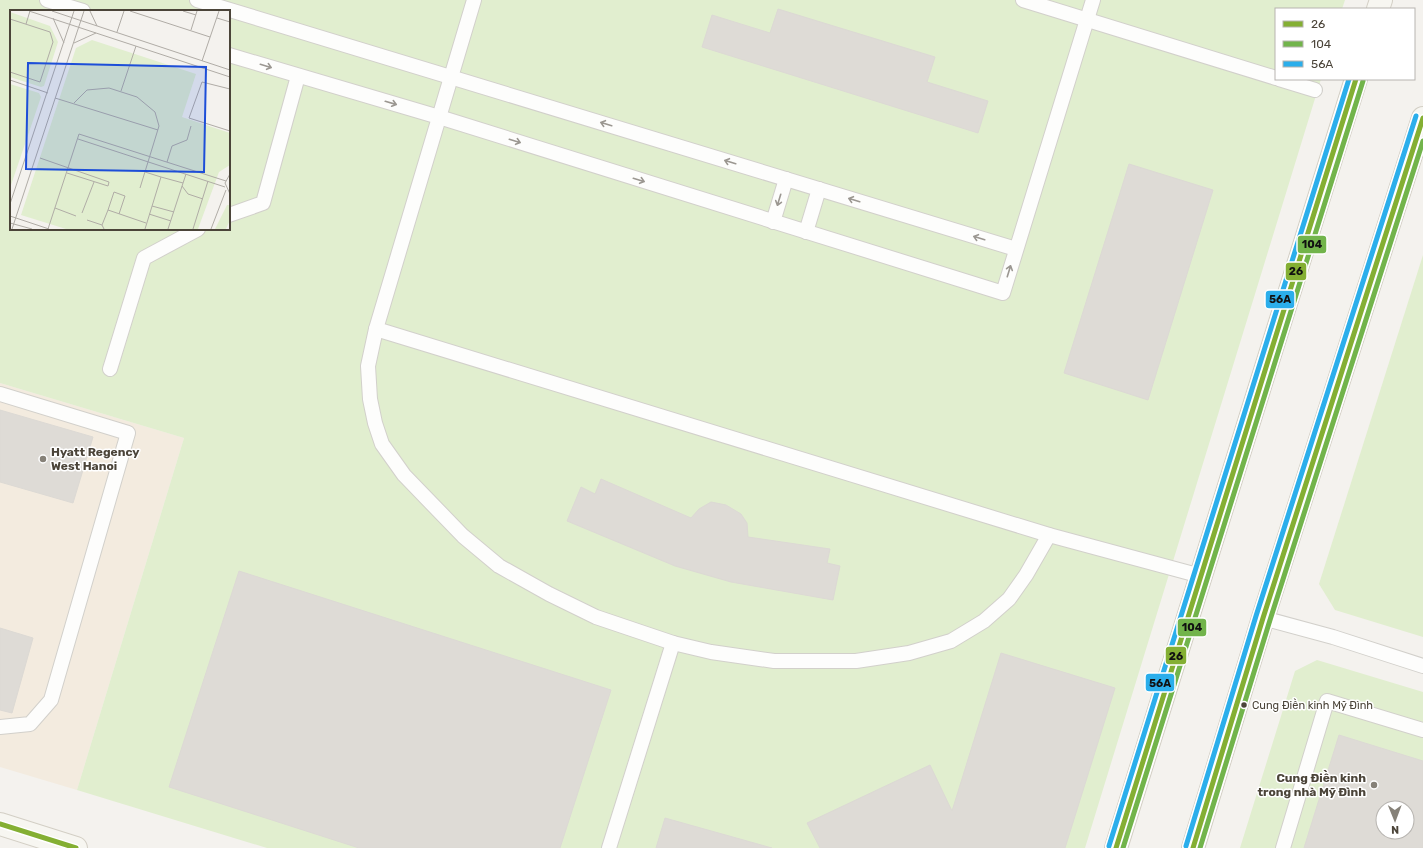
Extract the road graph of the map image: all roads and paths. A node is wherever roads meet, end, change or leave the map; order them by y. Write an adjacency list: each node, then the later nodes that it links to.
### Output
1 (47, 0): 6 (lane)
2 (197, 0): 8 (lane)
3 (474, 0): 12 (lane)
4 (1023, 0): 9 (lane)
5 (1093, 0): 9 (lane)
6 (80, 10)
7 (230, 10): 12 (lane)
8 (230, 10)
9 (1087, 20): 13 (lane); 25 (lane)
10 (230, 55): 11 (lane, one-way to 11)
11 (298, 76): 17 (lane, one-way to 17); 21 (lane)
12 (450, 77): 17 (lane); 19 (lane, one-way to 12)
13 (1275, 78)
14 (1282, 80): 16 (lane)
15 (1356, 80): 30 (street)
16 (1315, 90)
17 (439, 117): 22 (lane, one-way to 22); 26 (lane)
18 (1423, 118): 31 (street)
19 (786, 179): 20 (lane); 22 (lane, one-way to 22)
20 (819, 189): 24 (lane); 25 (lane, one-way to 20)
21 (230, 215)
22 (773, 222): 24 (lane)
23 (196, 230): 27 (lane)
24 (806, 232): 25 (lane, one-way to 25)
25 (1016, 249)
26 (376, 329): 29 (lane); 32 (lane)
27 (110, 369)
28 (0, 394): 34 (lane)
29 (1049, 535): 30 (lane); 32 (lane)
30 (1201, 576): 39 (street)
31 (1263, 618): 33 (lane); 40 (street)
32 (673, 643): 38 (lane)
33 (1423, 666)
34 (0, 727)
35 (1423, 730): 41 (lane)
36 (0, 824): 37 (street)
37 (76, 848)
38 (609, 848)
39 (1116, 848)
40 (1193, 848)
41 (1283, 848)

